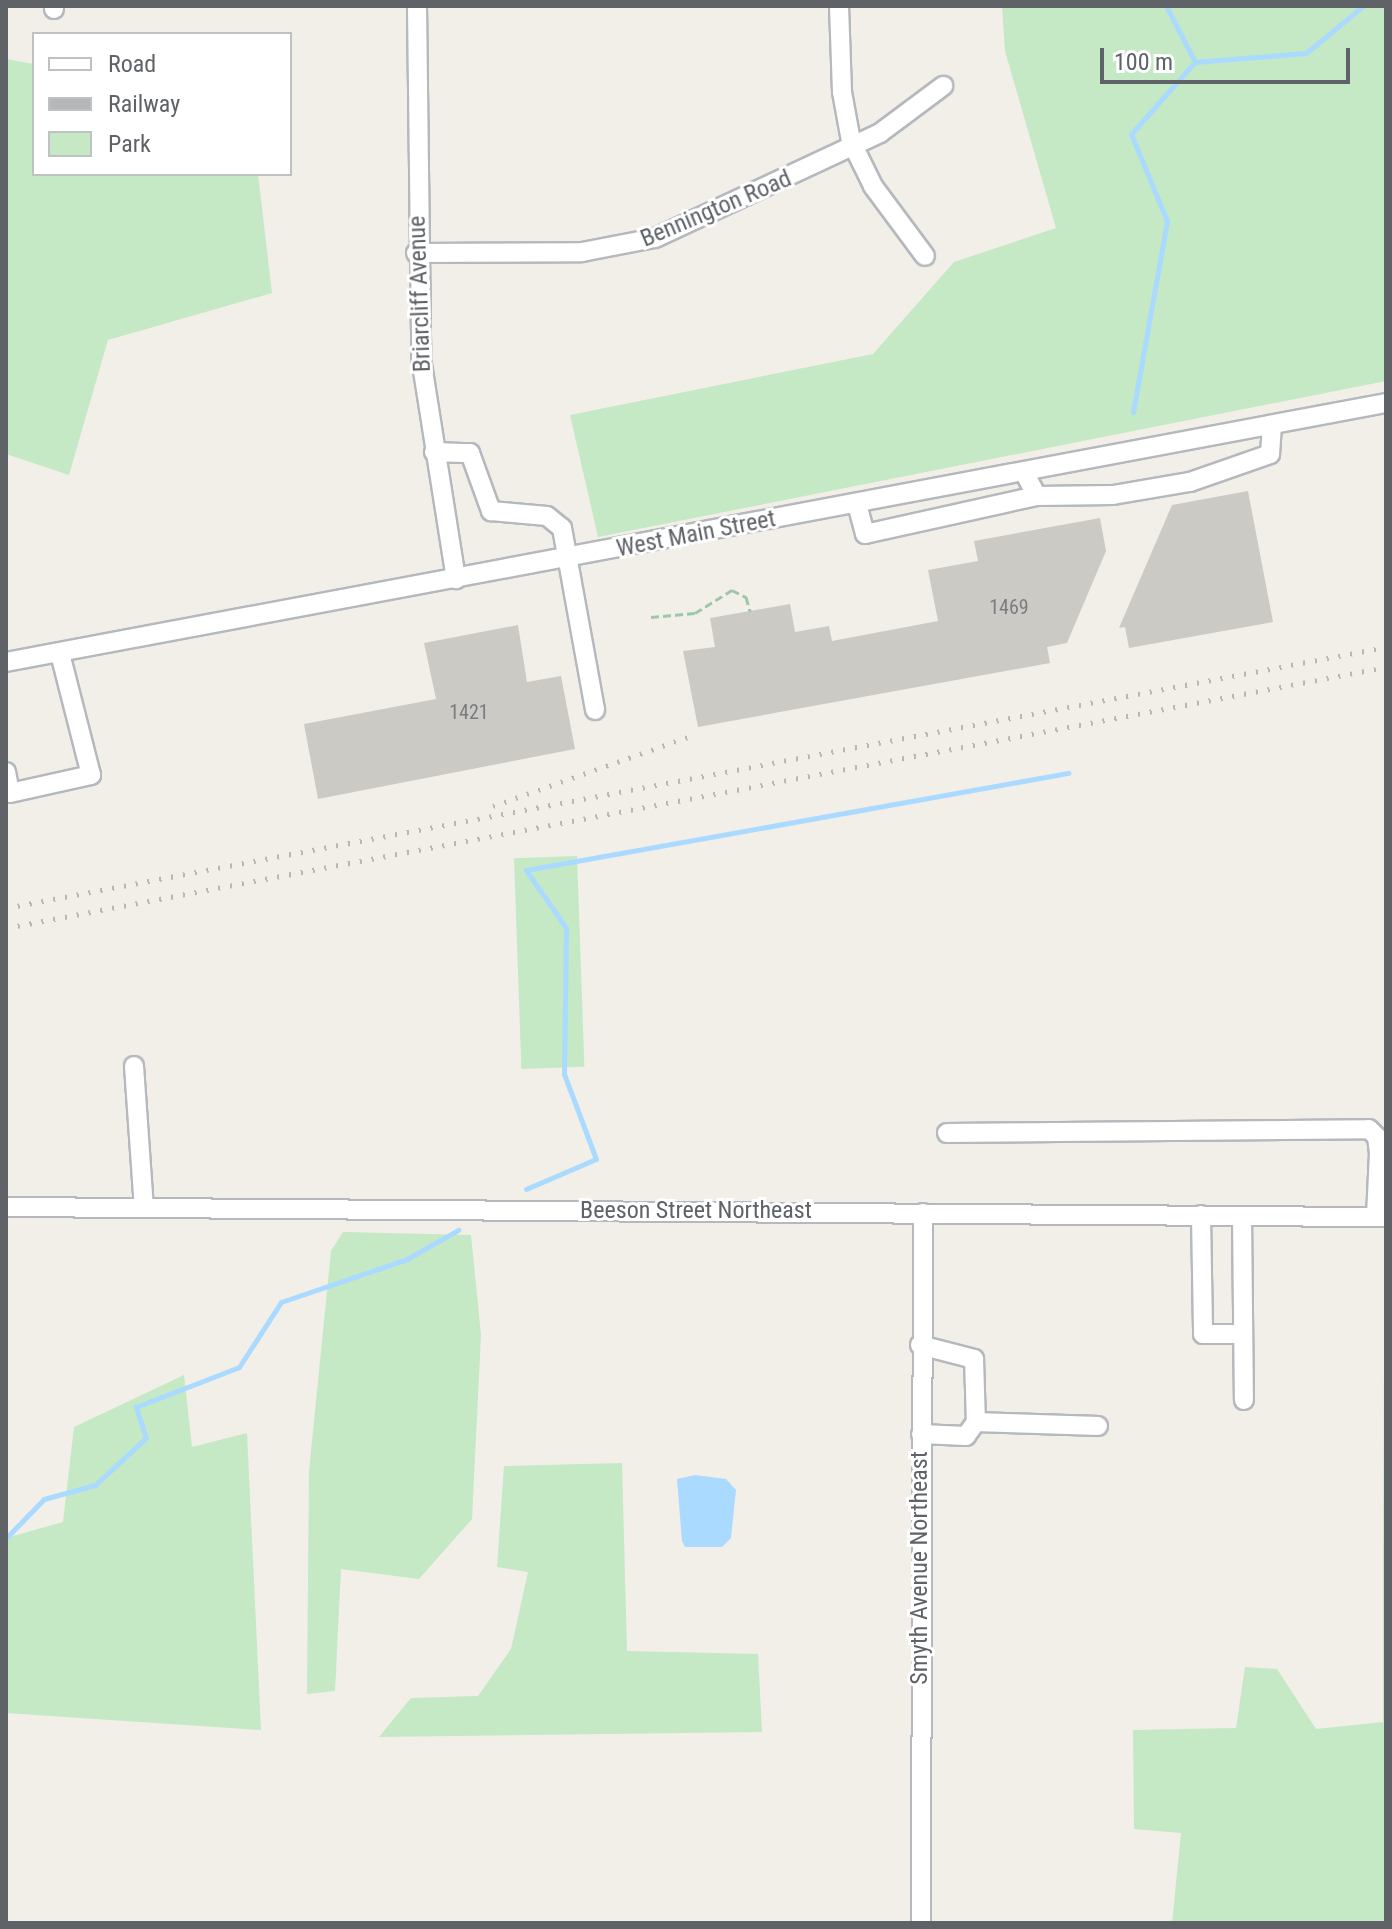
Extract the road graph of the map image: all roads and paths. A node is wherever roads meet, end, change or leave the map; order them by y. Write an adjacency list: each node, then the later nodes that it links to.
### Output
1 (417, 6): 5 (street, Briarcliff Avenue)
2 (839, 6): 4 (street)
3 (943, 86): 4 (street, Bennington Road)
4 (854, 147): 5 (street, Bennington Road); 6 (street)
5 (416, 253): 9 (street, Briarcliff Avenue)
6 (925, 256)
7 (1386, 403): 8 (street, West Main Street)
8 (1272, 425): 10 (street, West Main Street); 11 (street)
9 (434, 452): 13 (street); 14 (street, Briarcliff Avenue)
10 (1024, 472): 11 (street); 12 (street, West Main Street)
11 (1037, 496): 12 (street)
12 (857, 504): 13 (street, West Main Street)
13 (570, 557): 14 (street, West Main Street); 19 (street)
14 (456, 579): 17 (street, West Main Street)
15 (750, 611): 16 (path)
16 (651, 617)
17 (60, 653): 18 (street, West Main Street); 20 (street)
18 (6, 662)
19 (595, 710)
20 (6, 772)
21 (134, 1066): 24 (street)
22 (947, 1133): 28 (street)
23 (6, 1207): 24 (street, Beeson Street Northeast)
24 (144, 1208): 25 (street, Beeson Street Northeast)
25 (923, 1213): 26 (street, Beeson Street Northeast); 30 (street, Smyth Avenue Northeast)
26 (1201, 1215): 27 (street, Beeson Street Northeast); 29 (street)
27 (1242, 1216): 28 (street, Beeson Street Northeast); 29 (street)
28 (1381, 1217)
29 (1243, 1334): 31 (street)
30 (920, 1345): 32 (street); 34 (street, Smyth Avenue Northeast)
31 (1244, 1400)
32 (976, 1422): 33 (street); 34 (street)
33 (1098, 1426)
34 (921, 1434): 35 (street, Smyth Avenue Northeast)
35 (921, 1923)

